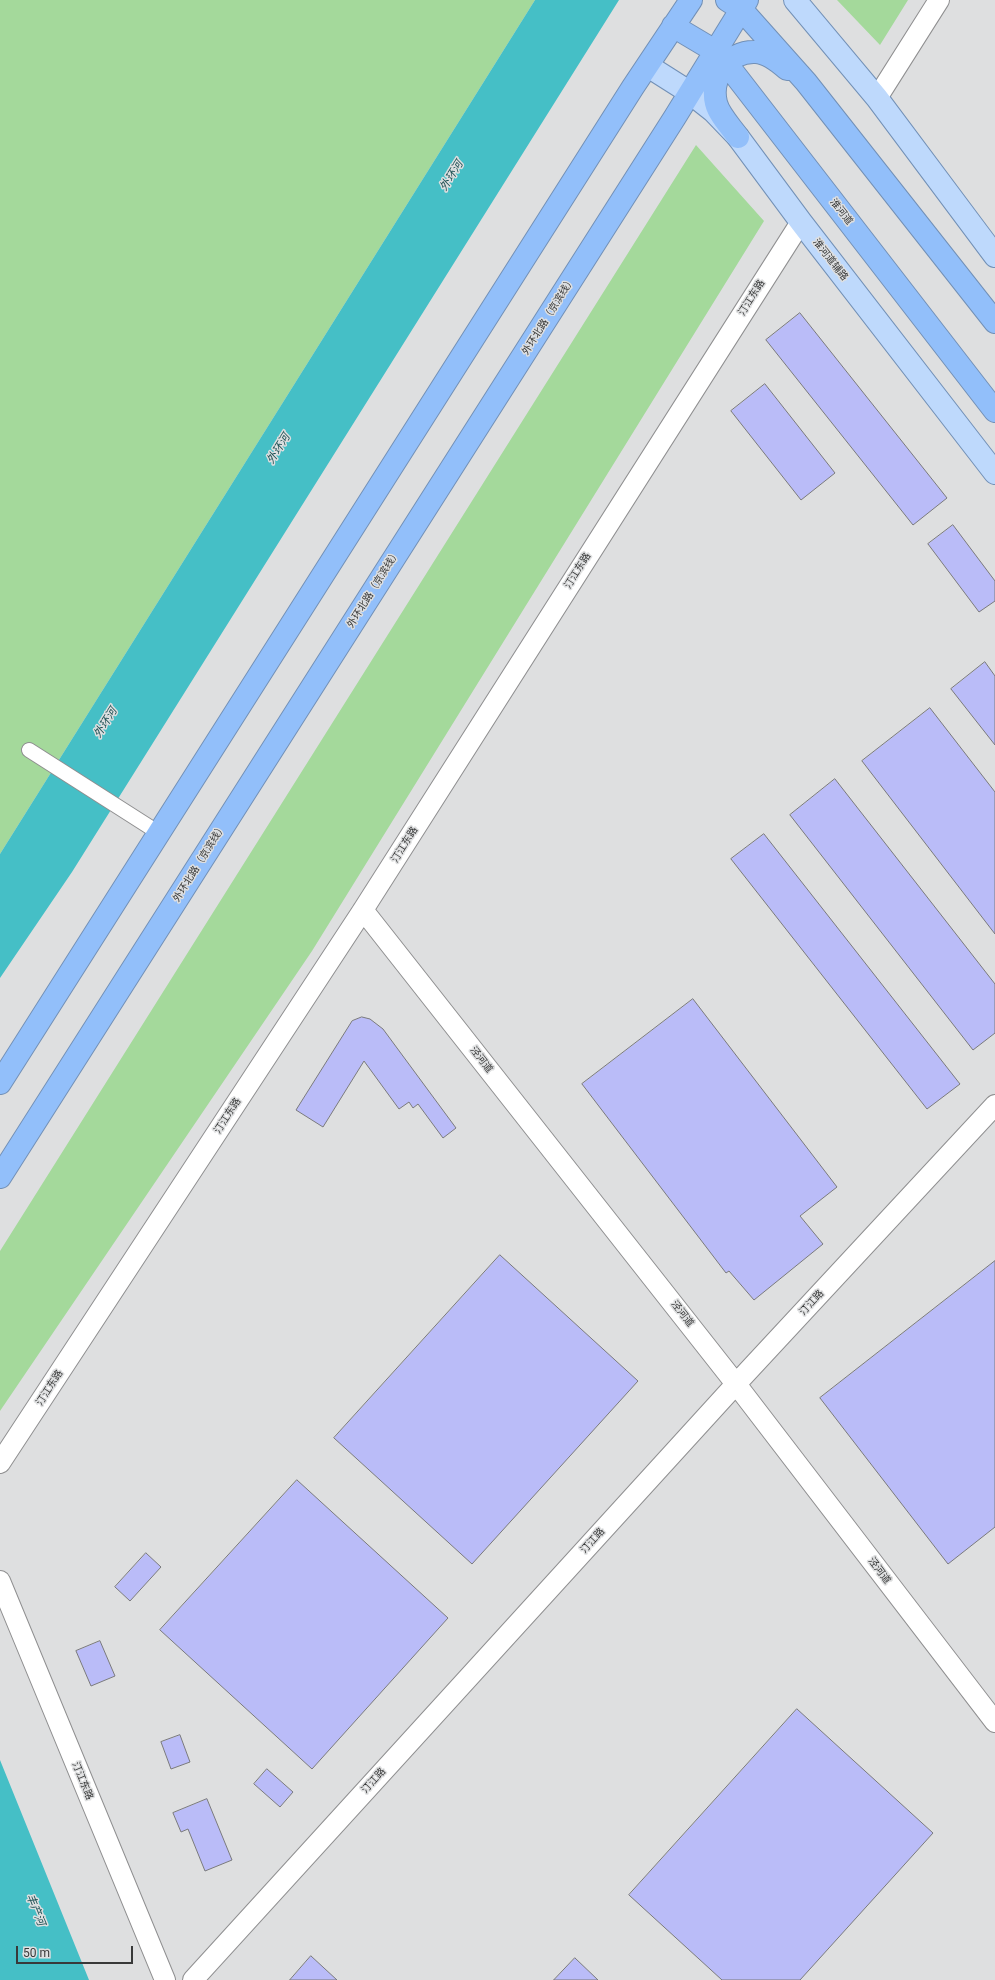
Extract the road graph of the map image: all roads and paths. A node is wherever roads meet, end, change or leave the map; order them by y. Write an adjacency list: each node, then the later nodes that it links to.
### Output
1 (691, 0): 5 (highway)
2 (795, 0): 10 (main road)
3 (939, 0): 10 (street)
4 (738, 3): 6 (highway, 外环北路（京滨线）); 8 (highway)
5 (673, 26): 6 (highway, 淮河道); 7 (highway)
6 (720, 57): 8 (highway); 9 (highway, 外环北路（京滨线）); 11 (highway); 15 (highway, 淮河道)
7 (648, 66): 9 (main road, 淮河道辅路); 18 (highway)
8 (806, 82): 14 (highway)
9 (689, 92): 11 (main road, 淮河道辅路); 22 (highway, 外环北路（京滨线）)
10 (877, 98): 13 (main road)
11 (738, 137): 12 (main road, 淮河道辅路)
12 (801, 222): 16 (main road, 淮河道辅路); 19 (street, 汀江东路)
13 (995, 256)
14 (995, 322)
15 (995, 411)
16 (995, 473)
17 (30, 750): 18 (street)
18 (159, 833): 20 (highway)
19 (363, 910): 23 (street, 泾河道); 24 (street, 汀江东路)
20 (0, 1083)
21 (995, 1105): 23 (street, 汀江路)
22 (0, 1177)
23 (736, 1384): 26 (street, 泾河道); 28 (street, 汀江路)
24 (0, 1463)
25 (0, 1581): 27 (street, 汀江东路)
26 (995, 1722)
27 (165, 1980)
28 (193, 1980)

